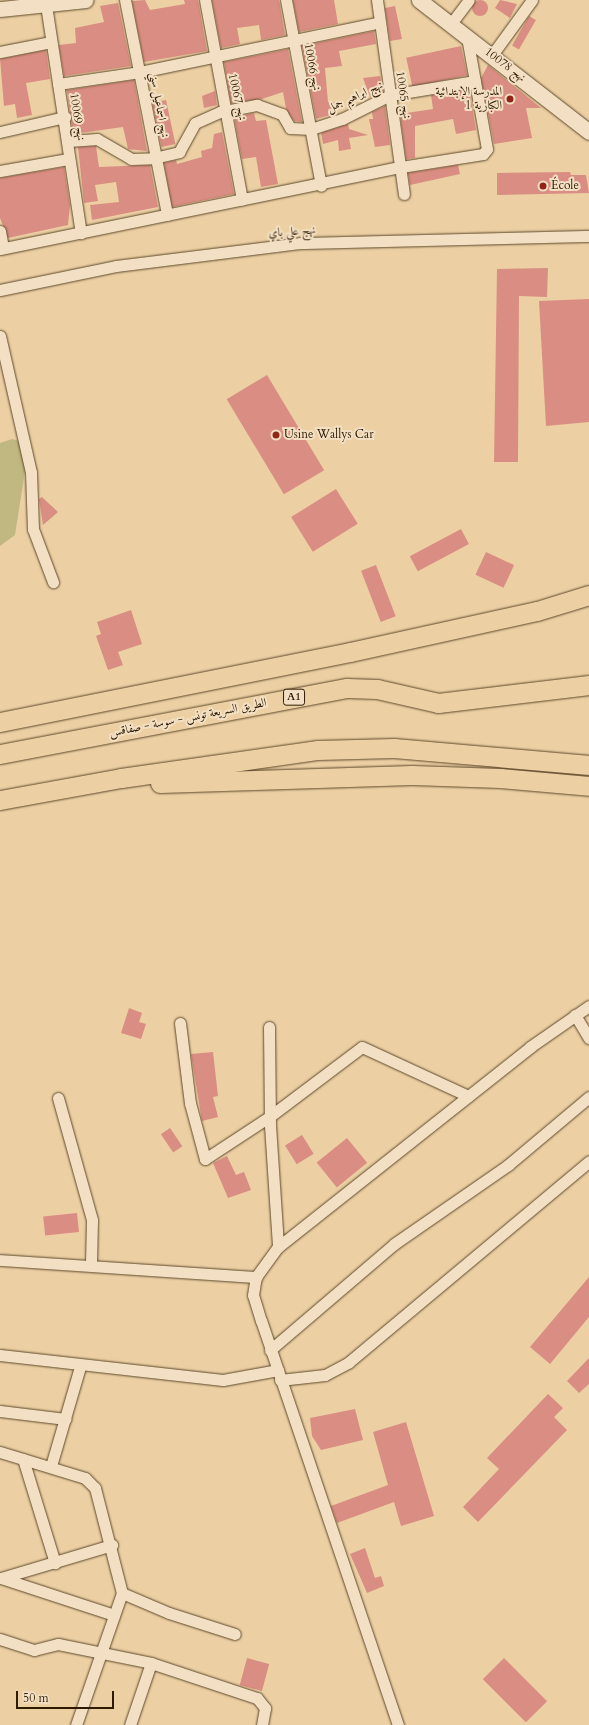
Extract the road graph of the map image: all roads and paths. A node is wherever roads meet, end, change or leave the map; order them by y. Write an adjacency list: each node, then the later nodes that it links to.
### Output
1 (85, 0): 9 (street)
2 (126, 0): 19 (street, نهج اسماعيل سني)
3 (205, 0): 17 (street, نهج 10067)
4 (286, 0): 14 (street, نهج 10066)
5 (377, 0): 11 (street, نهج 10065)
6 (419, 0): 12 (street, نهج 10078)
7 (469, 0): 12 (street)
8 (532, 0): 18 (street)
9 (46, 5): 10 (street); 15 (street, نهج 10069)
10 (0, 9)
11 (378, 23): 14 (street); 22 (street, نهج 10065)
12 (450, 25): 13 (street, نهج 10078)
13 (467, 37): 18 (street, نهج 10078); 20 (street)
14 (294, 40): 17 (street); 25 (street, نهج 10066)
15 (51, 42): 16 (street); 21 (street, نهج 10069)
16 (0, 52)
17 (214, 55): 19 (street); 23 (street, نهج 10067)
18 (492, 55): 27 (street, نهج 10078)
19 (140, 72): 21 (street); 30 (street, نهج اسماعيل سني)
20 (475, 81): 22 (street, نهج ابراهيم جمل); 31 (street)
21 (58, 84): 24 (street, نهج 10069)
22 (390, 95): 25 (street, نهج ابراهيم جمل); 31 (street, نهج 10065)
23 (228, 110): 25 (street, نهج ابراهيم جمل); 30 (street, نهج ابراهيم جمل); 35 (street, نهج 10067)
24 (65, 118): 26 (street); 28 (street, نهج 10069)
25 (311, 129): 33 (street, نهج 10066)
26 (0, 132)
27 (589, 132)
28 (69, 141): 29 (street, نهج 10069); 30 (street, نهج ابراهيم جمل)
29 (68, 158): 32 (street); 38 (street, نهج 10069)
30 (154, 158): 36 (street, نهج اسماعيل سني)
31 (401, 167): 33 (street); 34 (street, نهج 10065)
32 (0, 171)
33 (321, 186): 35 (street)
34 (404, 194)
35 (242, 200): 36 (street)
36 (167, 215): 38 (street)
37 (0, 232): 40 (street)
38 (81, 233): 40 (street)
39 (589, 236): 41 (street, نهج علي باي)
40 (2, 248)
41 (0, 290)
42 (0, 336): 43 (street)
43 (53, 582)
44 (589, 595): 46 (highway)
45 (589, 686): 47 (highway, الطريق السريعة تونس - سوسة - صفاقس / A1)
46 (0, 722)
47 (0, 754)
48 (589, 765): 49 (highway)
49 (121, 778): 50 (highway); 51 (highway)
50 (589, 786)
51 (0, 800)
52 (589, 1006): 53 (street)
53 (575, 1015): 56 (street); 57 (street)
54 (180, 1023): 60 (street)
55 (269, 1027): 60 (street)
56 (589, 1038)
57 (468, 1096): 60 (street); 62 (street)
58 (589, 1097): 66 (street)
59 (58, 1098): 64 (street)
60 (269, 1117): 62 (street)
61 (589, 1161): 69 (street)
62 (278, 1247): 65 (street)
63 (0, 1260): 64 (street)
64 (91, 1264): 65 (street)
65 (256, 1277): 66 (street)
66 (270, 1350): 69 (street)
67 (0, 1355): 68 (street)
68 (80, 1366): 69 (street); 71 (street)
69 (279, 1375): 87 (street)
70 (0, 1411): 71 (street)
71 (66, 1419): 74 (street)
72 (0, 1452): 73 (street)
73 (23, 1458): 74 (street); 76 (street)
74 (50, 1466): 75 (street)
75 (112, 1545): 76 (street); 78 (street)
76 (55, 1564): 77 (street)
77 (0, 1578): 79 (street)
78 (122, 1593): 79 (street); 80 (street)
79 (114, 1616): 82 (street)
80 (235, 1634)
81 (0, 1639): 82 (street)
82 (101, 1655): 83 (street); 84 (street)
83 (151, 1663): 85 (street); 86 (street)
84 (76, 1725)
85 (130, 1725)
86 (262, 1725)
87 (398, 1725)

